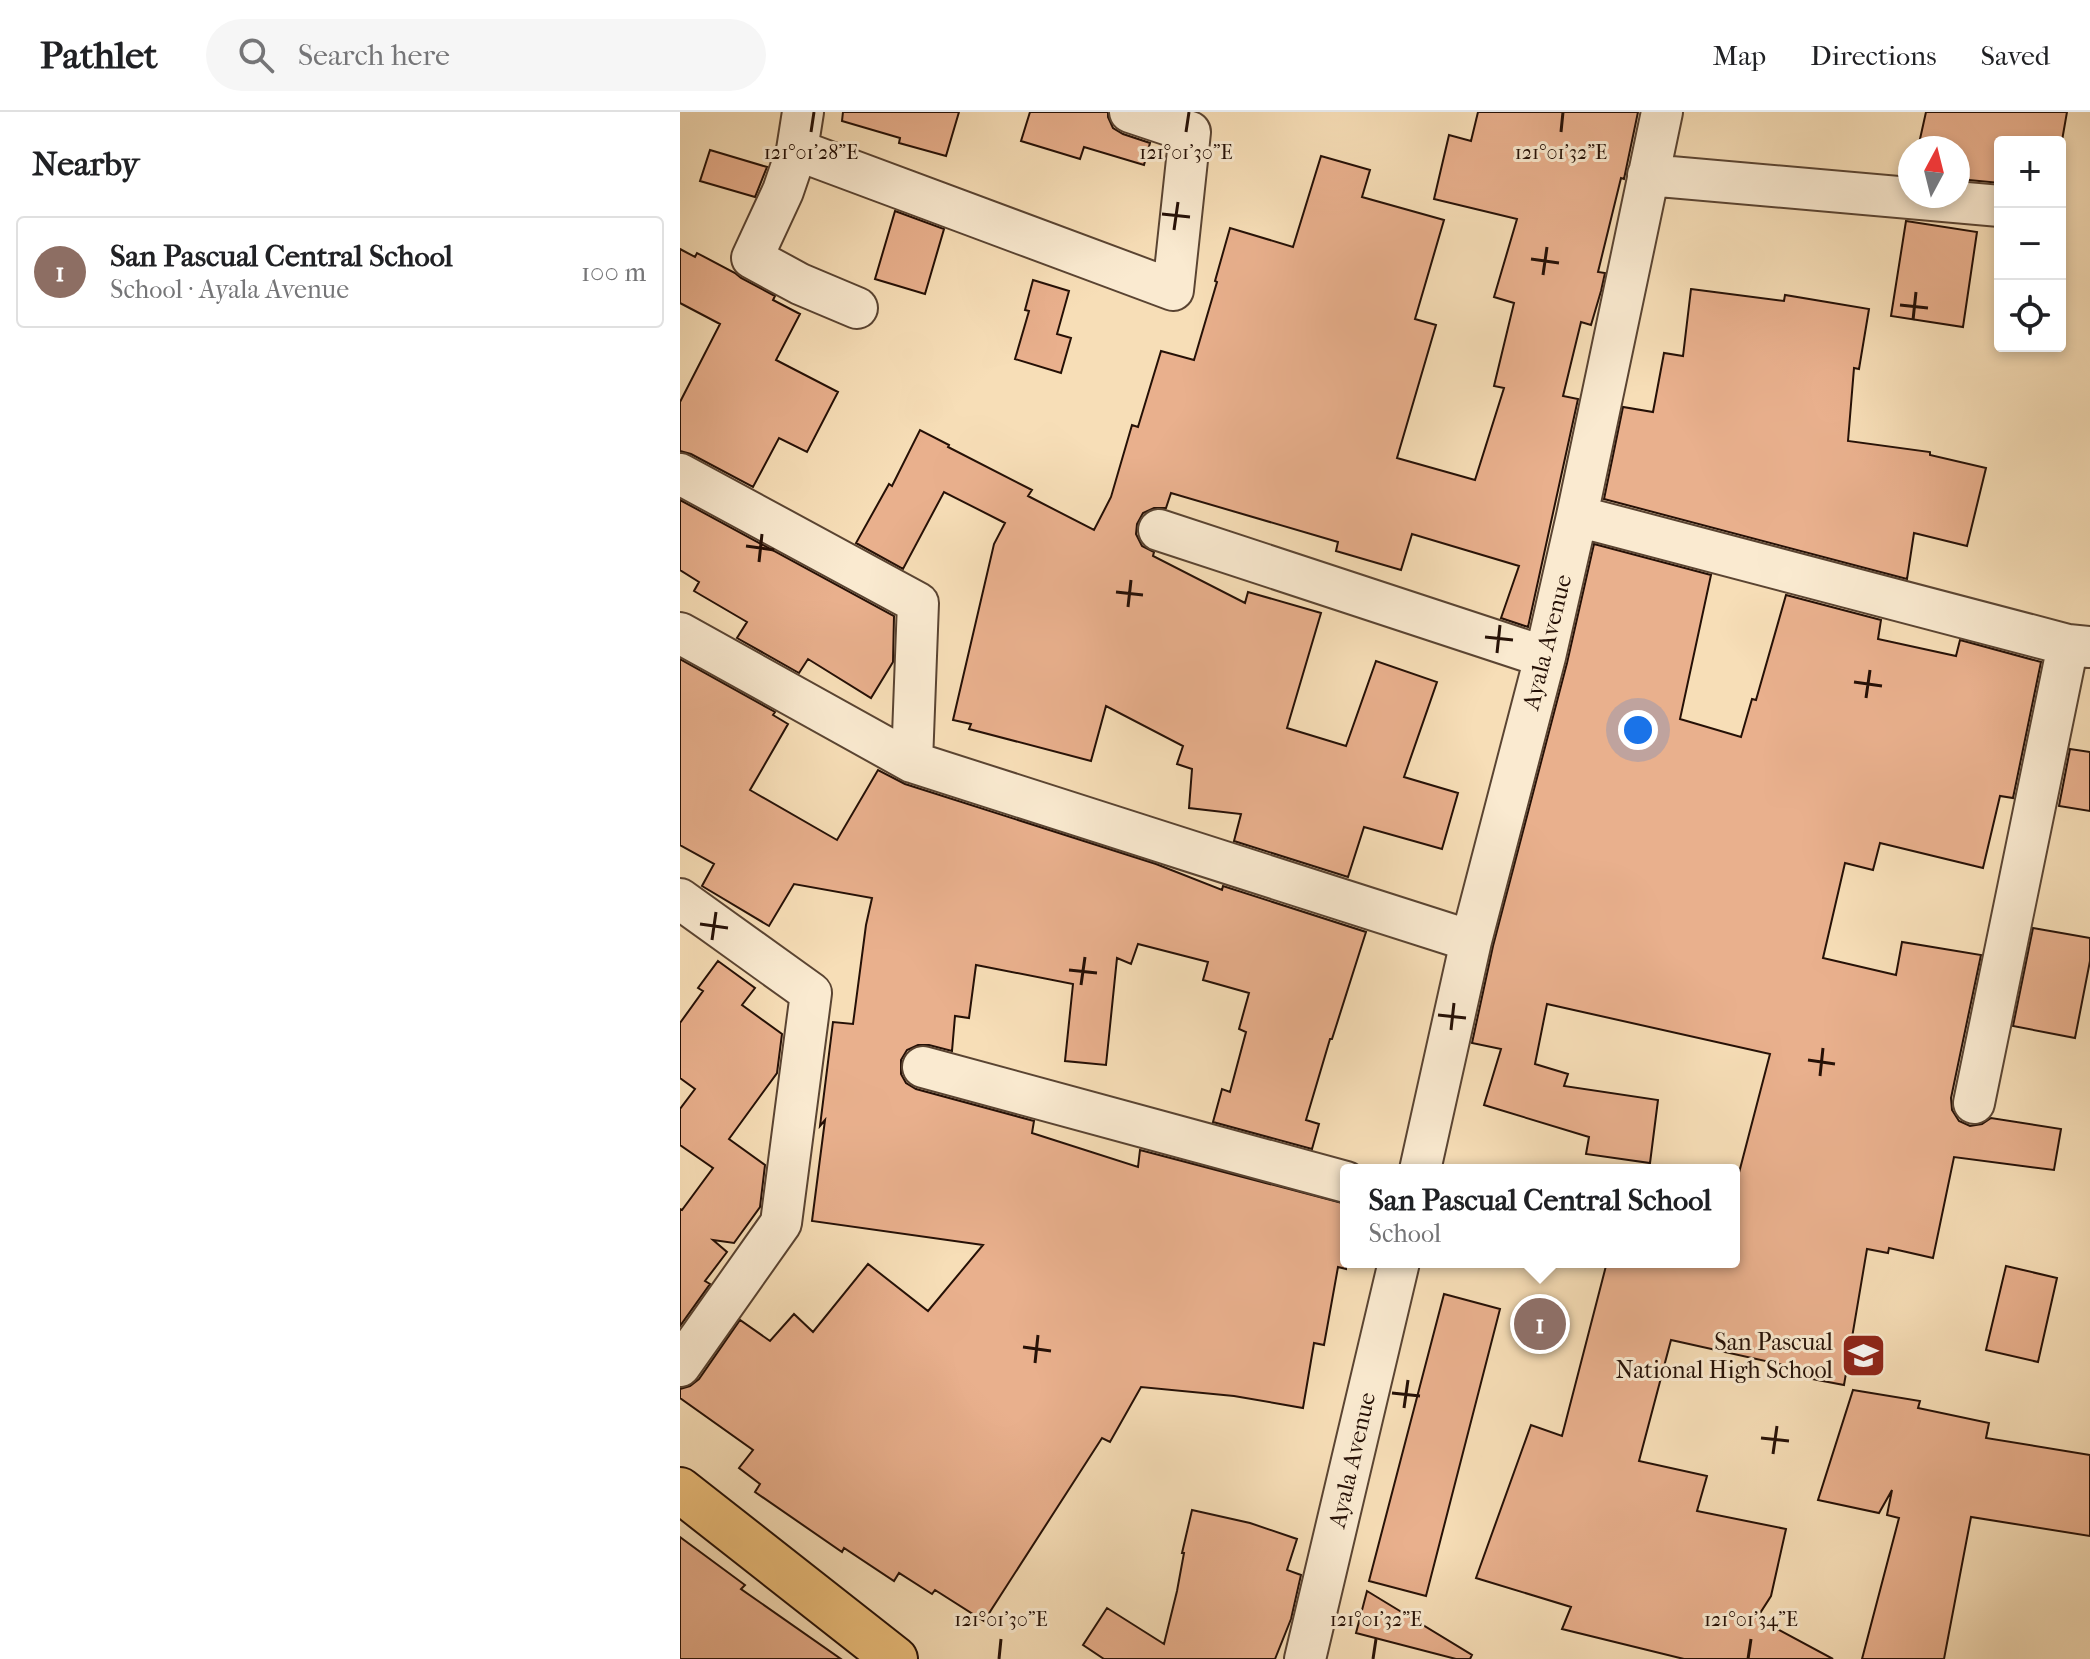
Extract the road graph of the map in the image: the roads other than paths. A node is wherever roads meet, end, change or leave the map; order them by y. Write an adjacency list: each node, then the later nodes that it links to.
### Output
1 (1130, 112): 3 (street)
2 (1662, 112): 4 (street, Ayala Avenue)
3 (800, 131): 6 (street)
4 (1648, 175): 5 (street); 8 (street, Ayala Avenue)
5 (1994, 205)
6 (857, 308)
7 (680, 474): 13 (street)
8 (1577, 516): 11 (street); 12 (street, Ayala Avenue)
9 (1159, 530): 12 (street)
10 (680, 633): 13 (street)
11 (2079, 646): 17 (street)
12 (1545, 657): 15 (street, Ayala Avenue)
13 (912, 762): 15 (street)
14 (680, 899): 21 (street)
15 (1471, 941): 18 (street, Ayala Avenue)
16 (923, 1067): 19 (street)
17 (1974, 1103)
18 (1421, 1164)
19 (1340, 1180)
20 (1398, 1268): 24 (street, Ayala Avenue)
21 (680, 1366)
22 (680, 1490): 23 (main road)
23 (895, 1659)
24 (1305, 1659)

